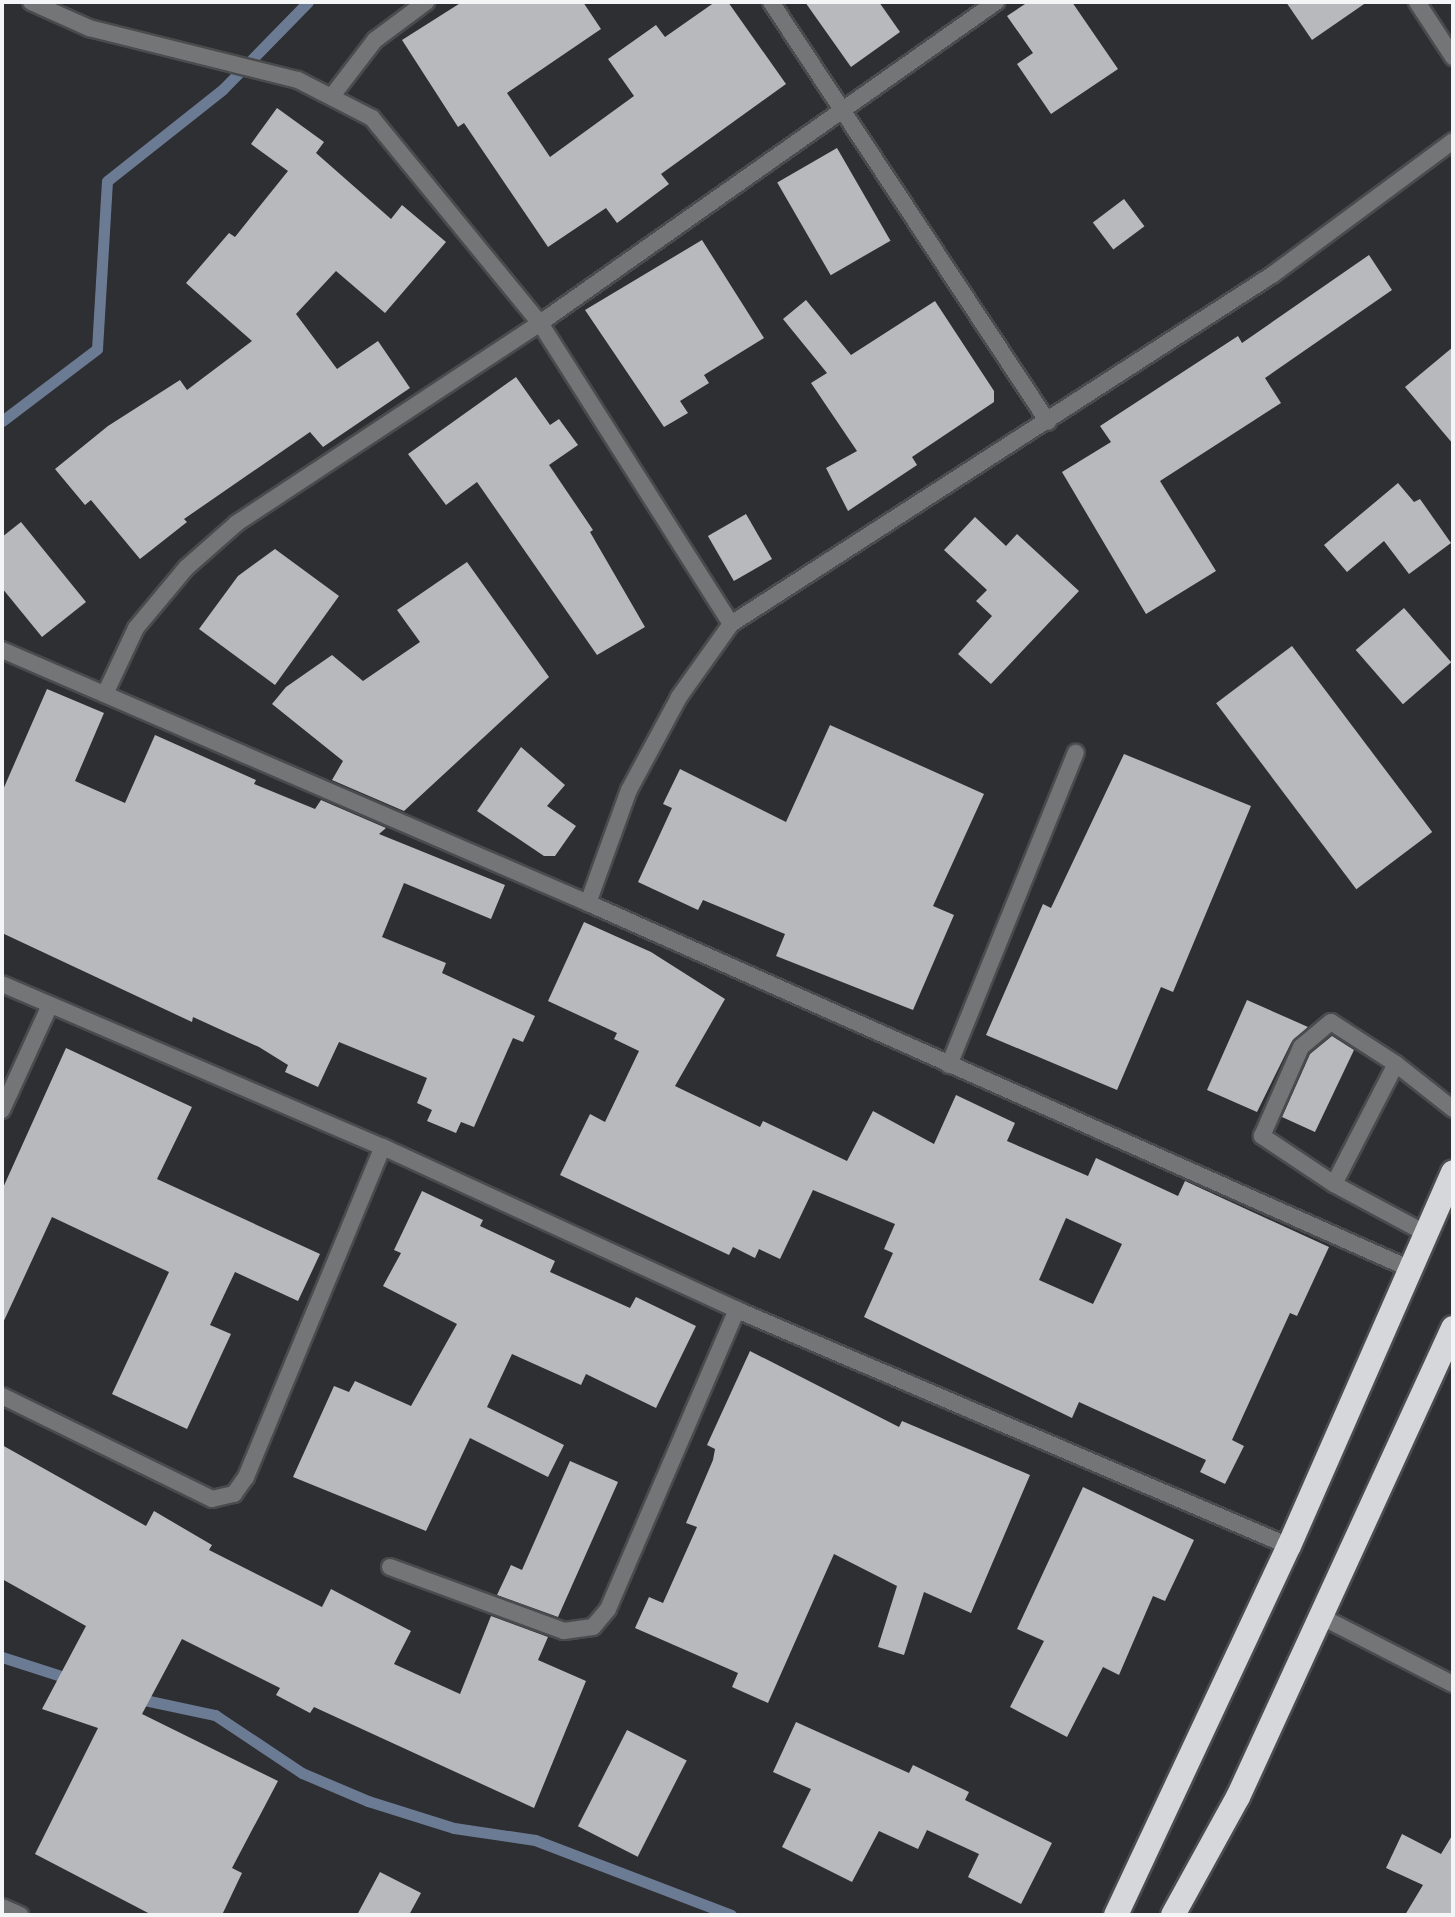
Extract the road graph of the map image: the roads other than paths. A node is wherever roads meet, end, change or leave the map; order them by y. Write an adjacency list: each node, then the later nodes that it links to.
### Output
1 (31, 2): 7 (street)
2 (426, 2): 7 (street)
3 (771, 2): 8 (street)
4 (996, 2): 8 (street)
5 (1417, 2): 6 (street)
6 (1453, 57)
7 (332, 96): 10 (street)
8 (844, 111): 10 (street); 11 (street)
9 (1453, 141): 11 (street)
10 (540, 323): 12 (street); 14 (street)
11 (1048, 422): 12 (street)
12 (731, 624): 16 (street)
13 (2, 650): 14 (street)
14 (105, 694): 16 (street)
15 (1076, 753): 20 (street)
16 (588, 903): 20 (street)
17 (2, 984): 18 (street)
18 (50, 1005): 22 (street); 23 (street)
19 (1396, 1064): 21 (street); 25 (street); 25 (street)
20 (949, 1065): 27 (street)
21 (1453, 1109)
22 (2, 1110)
23 (383, 1147): 28 (street); 30 (street)
24 (1453, 1172): 26 (highway)
25 (1334, 1184): 26 (street)
26 (1425, 1233): 27 (highway)
27 (1408, 1268): 31 (highway)
28 (737, 1310): 31 (street); 32 (street)
29 (1453, 1328): 33 (highway)
30 (2, 1396)
31 (1289, 1546): 37 (highway)
32 (390, 1567)
33 (1320, 1616): 34 (street); 38 (highway)
34 (1453, 1684)
35 (2, 1907): 36 (street)
36 (20, 1915)
37 (1116, 1915)
38 (1173, 1915)

